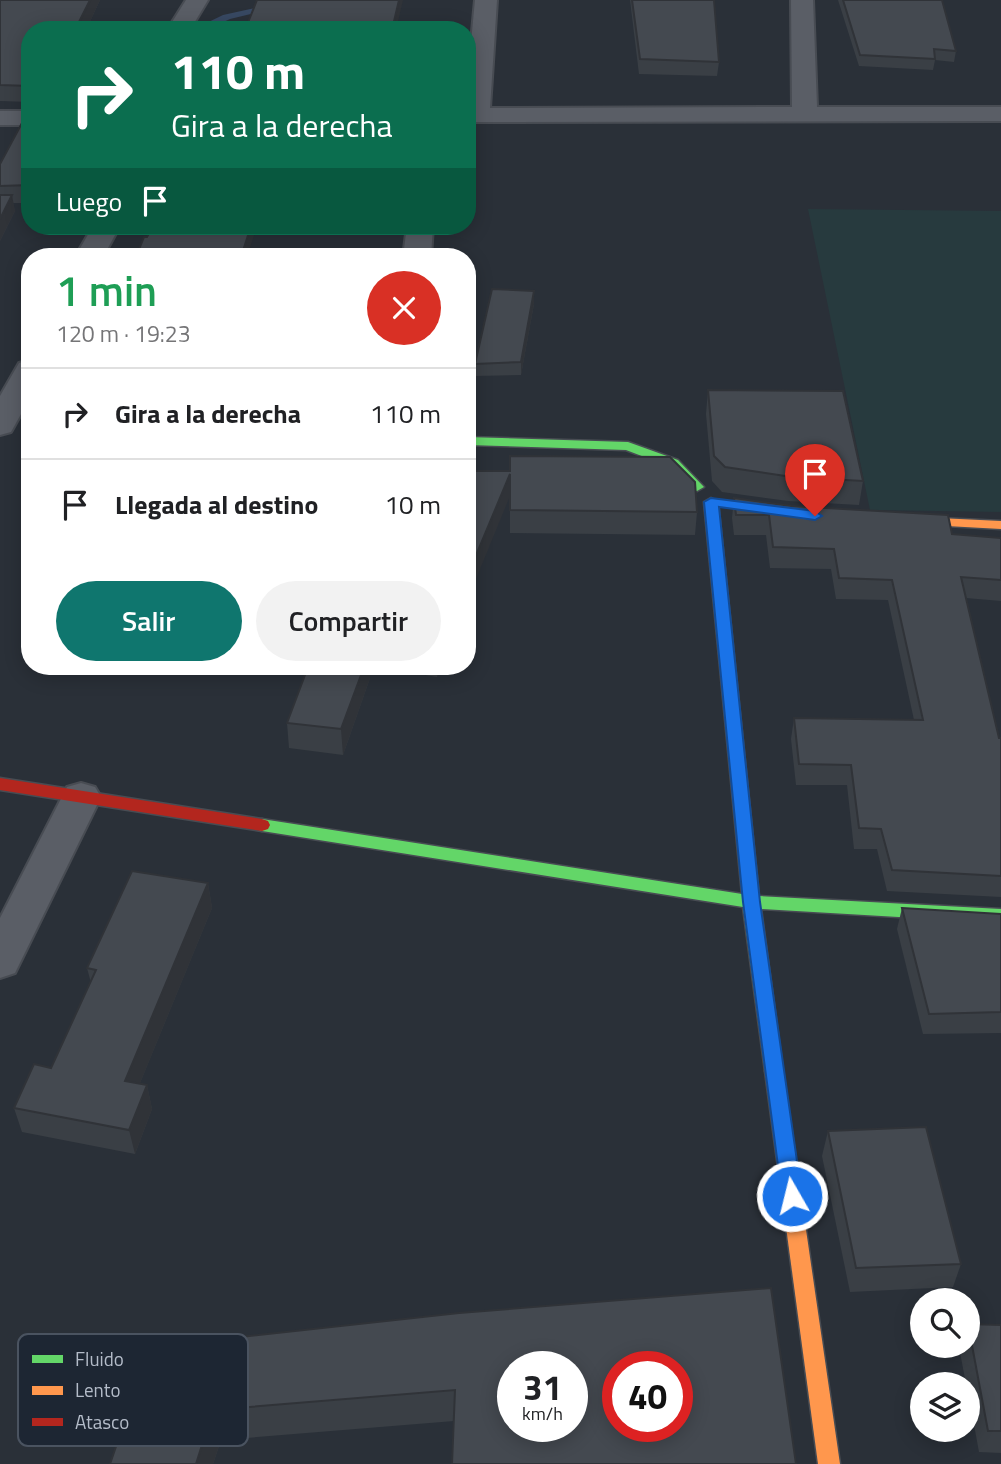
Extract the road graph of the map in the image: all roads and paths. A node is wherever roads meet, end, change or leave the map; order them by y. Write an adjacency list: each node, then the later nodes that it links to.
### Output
1 (197, 0): 4 (street)
2 (486, 0): 5 (street)
3 (802, 0): 8 (street)
4 (184, 21)
5 (476, 82)
6 (1001, 114): 8 (street)
7 (476, 115): 8 (street)
8 (805, 115)
9 (0, 118): 10 (street)
10 (21, 118)
11 (21, 386): 12 (street)
12 (0, 426): 13 (street)
13 (21, 427)
14 (476, 442): 19 (street)
15 (881, 519): 16 (street)
16 (1001, 525)
17 (0, 785): 18 (street)
18 (80, 797): 19 (street); 21 (street)
19 (751, 902): 20 (street); 22 (street)
20 (1001, 916)
21 (0, 961)
22 (829, 1464)

